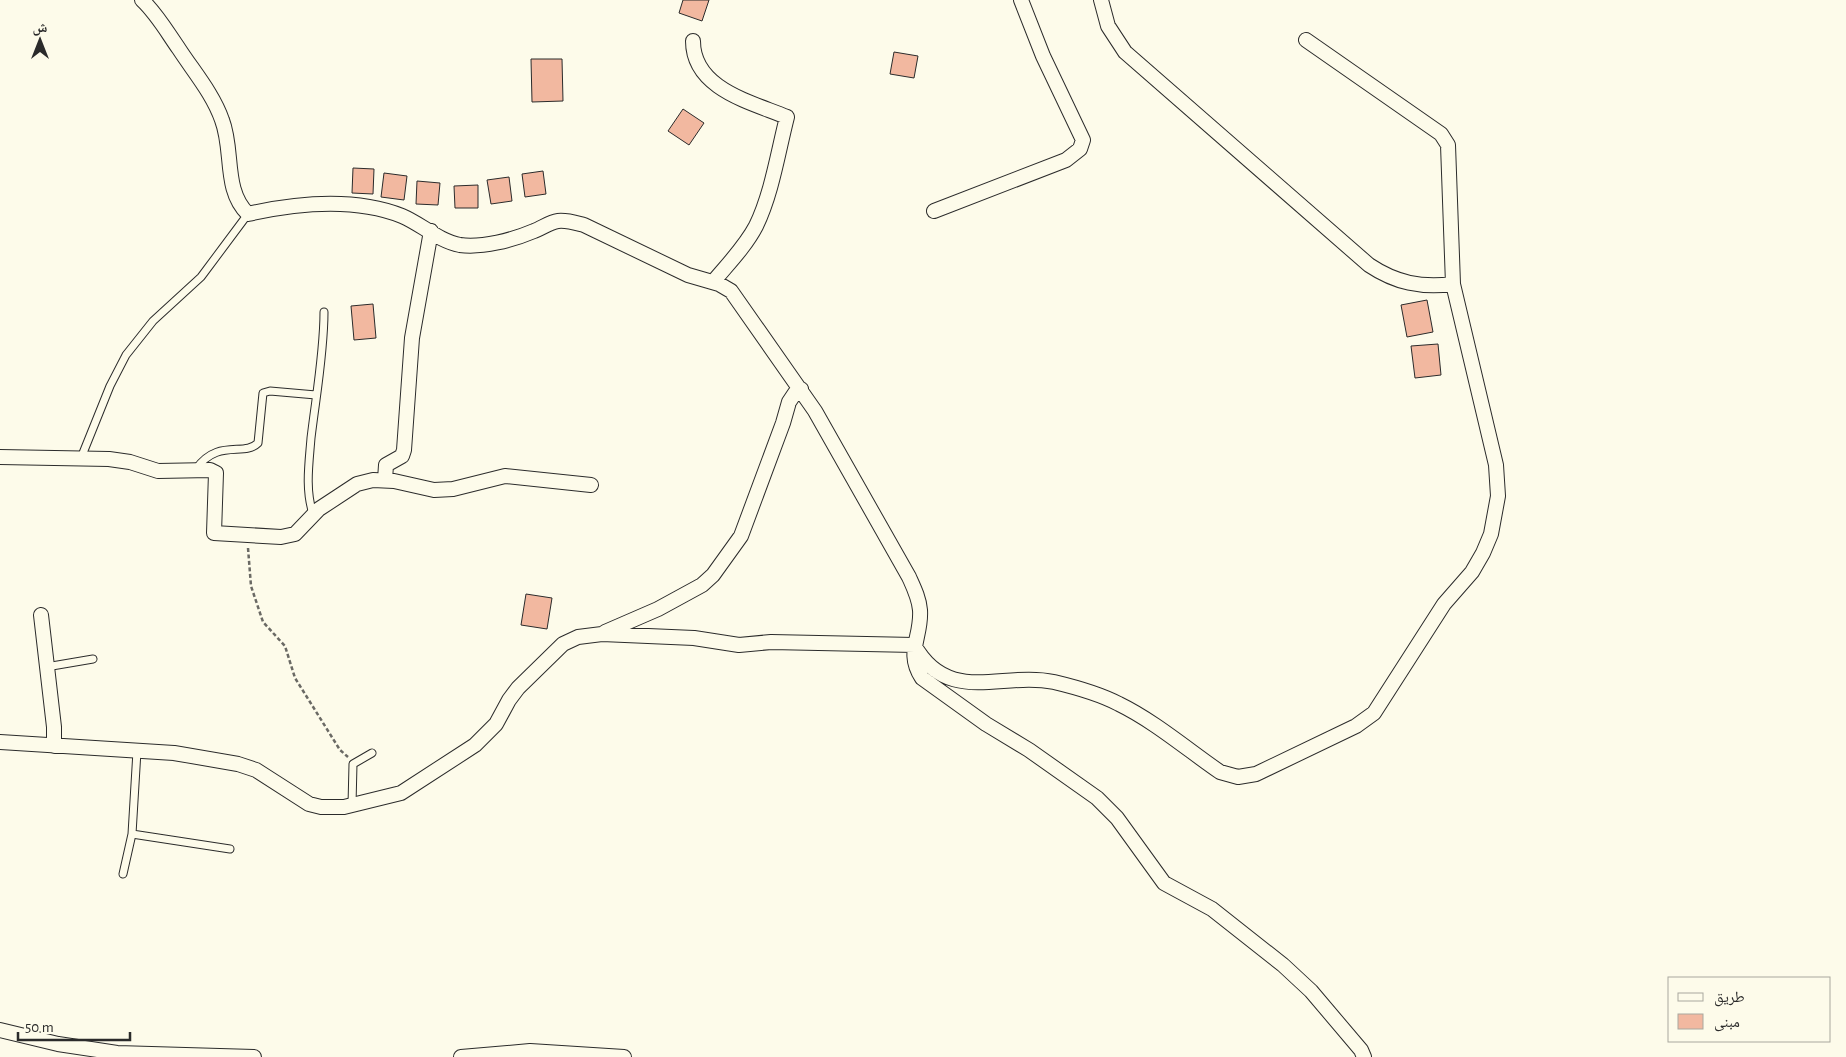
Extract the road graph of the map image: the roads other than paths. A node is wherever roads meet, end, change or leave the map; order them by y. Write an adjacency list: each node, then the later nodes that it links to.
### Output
1 (142, 0): 7 (street)
2 (1022, 0): 6 (street)
3 (1100, 0): 10 (street)
4 (1306, 40): 10 (street)
5 (693, 41): 9 (street)
6 (934, 211)
7 (248, 214): 8 (street); 15 (lane)
8 (431, 231): 9 (street); 17 (street)
9 (713, 282): 12 (street)
10 (1453, 284): 22 (street)
11 (324, 312): 13 (lane)
12 (801, 389): 21 (street); 22 (street)
13 (316, 395): 16 (lane); 19 (lane)
14 (0, 457): 15 (street)
15 (80, 458): 16 (street)
16 (196, 469): 19 (street)
17 (385, 480): 18 (street); 19 (street)
18 (591, 485)
19 (314, 515)
20 (40, 615): 24 (street)
21 (602, 634): 22 (street); 29 (street)
22 (914, 645): 37 (street)
23 (93, 658): 24 (lane)
24 (46, 667): 26 (street)
25 (0, 742): 26 (street)
26 (54, 746): 27 (street)
27 (137, 751): 29 (street); 30 (lane)
28 (372, 752): 29 (lane)
29 (352, 806)
30 (132, 834): 31 (lane); 32 (lane)
31 (230, 850)
32 (123, 874)
33 (0, 1030): 34 (street)
34 (254, 1057)
35 (461, 1057): 36 (street)
36 (624, 1057)
37 (1364, 1057)

